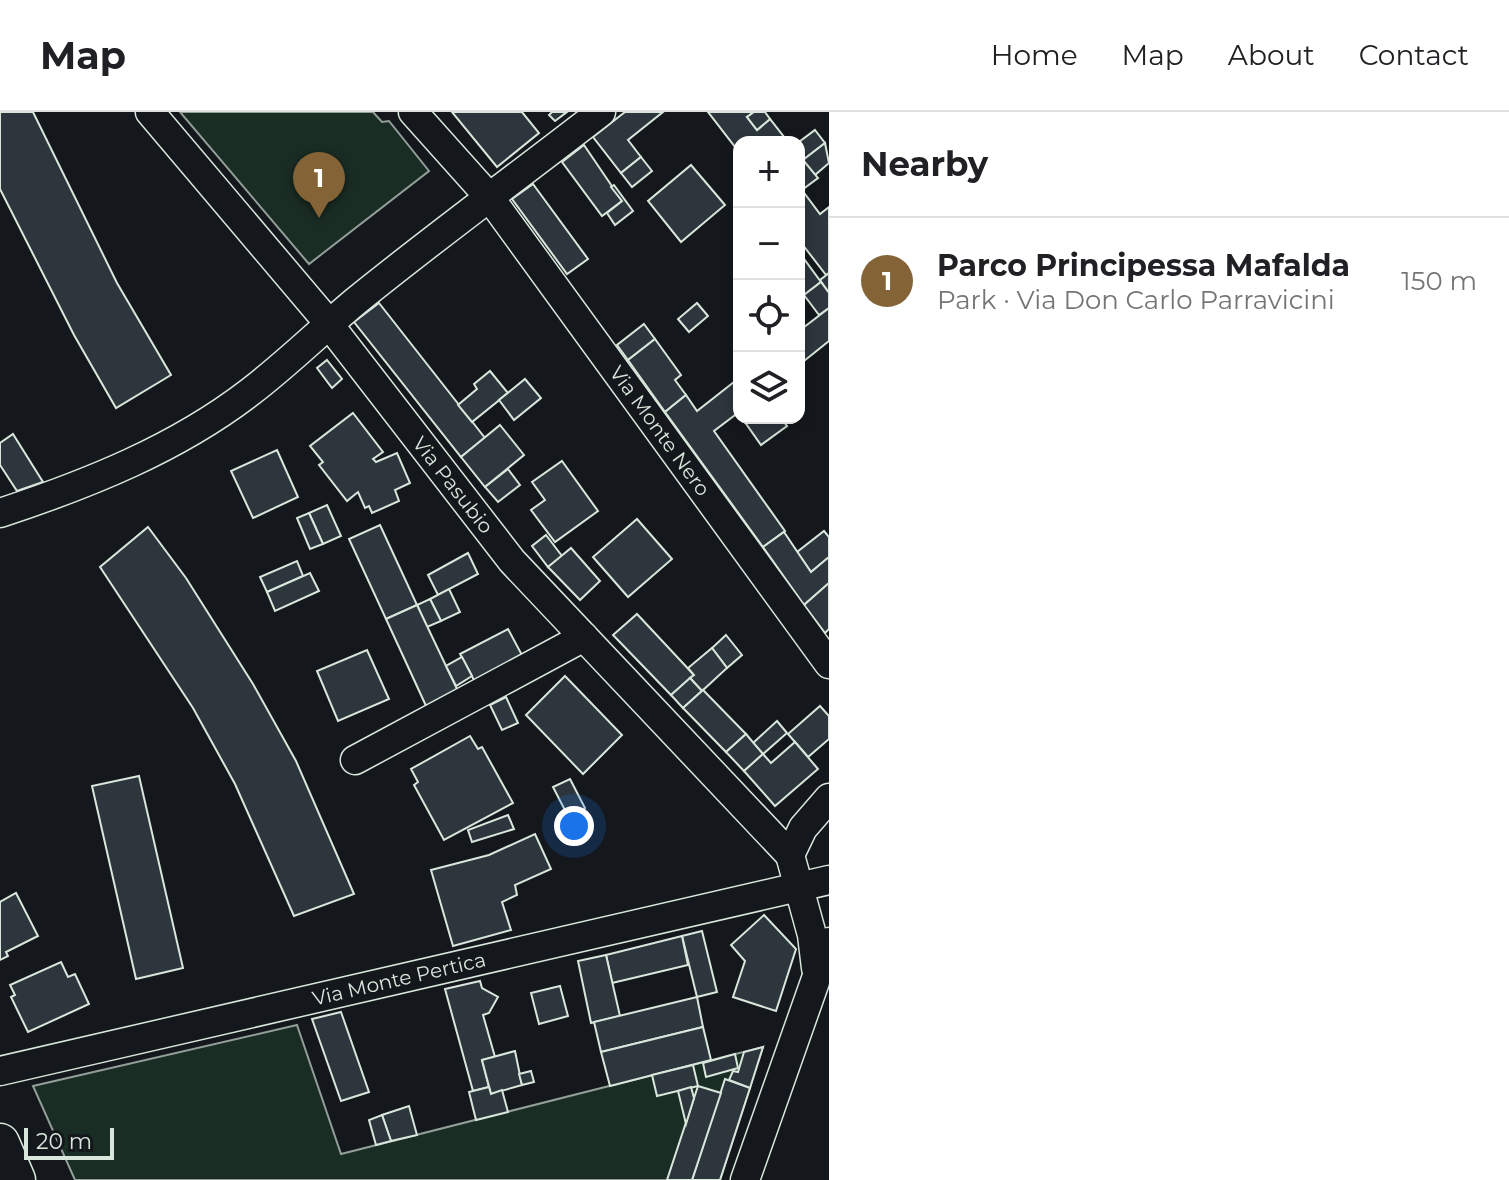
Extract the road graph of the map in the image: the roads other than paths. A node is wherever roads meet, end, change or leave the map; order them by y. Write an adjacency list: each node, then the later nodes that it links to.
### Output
1 (150, 112): 5 (street, Via Pasubio)
2 (413, 112): 4 (street, Via Monte Nero)
3 (601, 112): 4 (street)
4 (490, 198): 5 (street); 8 (street, Via Monte Nero)
5 (330, 325): 6 (street); 7 (street, Via Pasubio)
6 (0, 513)
7 (584, 637): 9 (street); 11 (street, Via Pasubio)
8 (829, 664)
9 (355, 760)
10 (829, 798): 11 (street)
11 (790, 855): 13 (street)
12 (829, 880): 13 (street, Via Monte Pertica)
13 (799, 887): 15 (street); 16 (street, Via Monte Pertica)
14 (829, 942): 15 (street)
15 (816, 969): 19 (street)
16 (0, 1071)
17 (0, 1143): 18 (main road)
18 (16, 1180)
19 (745, 1180)

